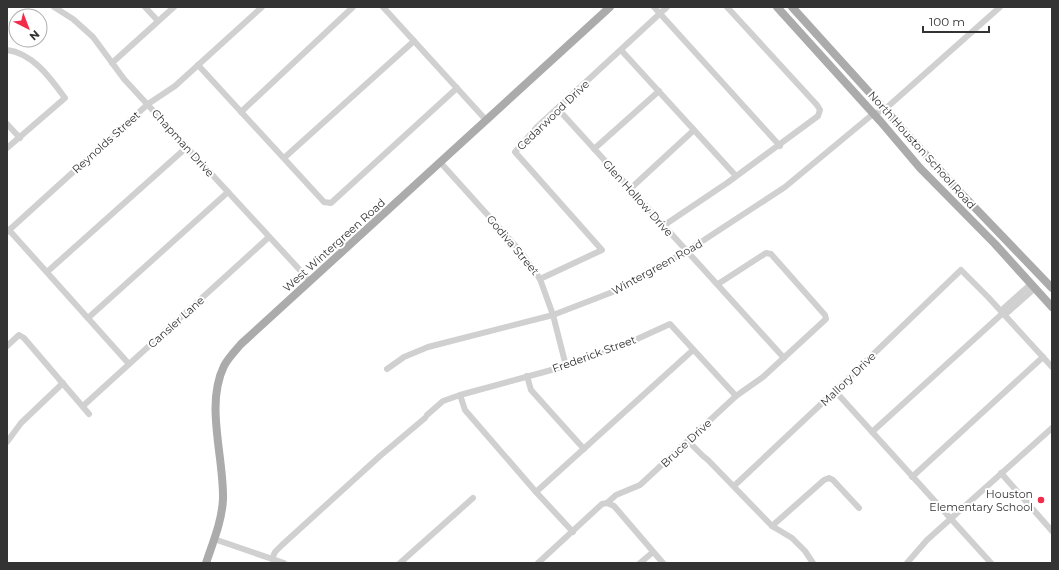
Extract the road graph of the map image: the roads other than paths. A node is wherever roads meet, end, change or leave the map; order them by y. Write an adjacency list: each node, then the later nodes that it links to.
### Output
1 (54, 7): 19 (street, Chapman Drive)
2 (145, 7): 15 (street)
3 (174, 7): 15 (street)
4 (262, 7): 20 (street, Reynolds Street)
5 (353, 7): 26 (street)
6 (383, 7): 16 (street)
7 (610, 7): 28 (main road, West Wintergreen Road)
8 (654, 7): 14 (street)
9 (667, 7): 14 (street, Cedarwood Drive)
10 (727, 7): 32 (street)
11 (777, 7): 27 (main road, North Houston School Road)
12 (792, 7): 25 (main road, North Houston School Road)
13 (1000, 7): 25 (street)
14 (660, 14): 18 (street, Cedarwood Drive); 32 (street)
15 (158, 21): 19 (street)
16 (414, 41): 21 (street); 36 (street)
17 (7, 50): 31 (street)
18 (621, 50): 22 (street); 24 (street, Cedarwood Drive)
19 (112, 63): 23 (street, Chapman Drive)
20 (198, 65): 23 (street, Reynolds Street); 26 (street)
21 (457, 88): 28 (street); 36 (street)
22 (659, 91): 30 (street); 35 (street)
23 (148, 104): 33 (street, Chapman Drive); 42 (street, Reynolds Street)
24 (558, 109): 35 (street, Glen Hollow Drive); 47 (street, Cedarwood Drive)
25 (884, 110): 27 (street); 46 (main road, North Houston School Road)
26 (241, 112): 36 (street)
27 (874, 114): 44 (street, Wintergreen Road); 50 (main road, North Houston School Road)
28 (486, 120): 37 (main road, West Wintergreen Road)
29 (7, 124): 31 (street)
30 (694, 130): 38 (street); 39 (street)
31 (20, 138): 34 (street)
32 (780, 146): 38 (street)
33 (187, 147): 40 (street, Chapman Drive); 45 (street)
34 (7, 148)
35 (594, 149): 39 (street, Glen Hollow Drive)
36 (284, 158)
37 (440, 162): 47 (street, Godiva Street); 48 (main road, West Wintergreen Road)
38 (736, 176): 41 (street)
39 (630, 189): 41 (street, Glen Hollow Drive)
40 (228, 192): 43 (street, Chapman Drive); 55 (street)
41 (663, 226): 44 (street, Glen Hollow Drive)
42 (8, 231): 45 (street)
43 (269, 237): 48 (street, Chapman Drive); 60 (street, Cansler Lane)
44 (686, 251): 49 (street, Glen Hollow Drive); 54 (street, Wintergreen Road)
45 (47, 272): 55 (street)
46 (1042, 277): 50 (main road); 51 (main road, North Houston School Road)
47 (540, 278): 54 (street, Godiva Street)
48 (310, 281): 87 (main road, West Wintergreen Road)
49 (718, 284): 59 (street, Glen Hollow Drive); 59 (street, Bruce Drive)
50 (1033, 286): 52 (main road, North Houston School Road); 53 (street)
51 (1052, 288)
52 (1052, 307)
53 (1003, 313): 58 (street); 66 (street, Mallory Drive); 72 (street)
54 (553, 315): 61 (street, Godiva Street); 63 (street, Wintergreen Road)
55 (88, 318): 60 (street)
56 (7, 346): 65 (street)
57 (693, 350): 61 (street, Frederick Street); 68 (street, Frederick Street); 75 (street)
58 (1043, 357): 62 (street); 77 (street)
59 (784, 358): 68 (street, Bruce Drive)
60 (129, 364): 69 (street, Cansler Lane)
61 (566, 366): 64 (street, Frederick Street)
62 (1052, 367)
63 (387, 369)
64 (526, 376): 67 (street, Frederick Street); 75 (street)
65 (63, 383): 69 (street); 74 (street)
66 (835, 391): 72 (street); 78 (street, Mallory Drive)
67 (460, 395): 79 (street); 89 (street, Frederick Street)
68 (736, 396): 73 (street, Bruce Drive)
69 (83, 406): 70 (street)
70 (89, 414)
71 (1052, 428): 76 (street)
72 (872, 432): 77 (street)
73 (688, 441): 78 (street); 81 (street, Bruce Drive)
74 (7, 442)
75 (584, 449): 79 (street)
76 (1002, 473): 83 (street); 85 (street)
77 (912, 477): 83 (street)
78 (734, 486): 84 (street)
79 (536, 492): 86 (street)
80 (473, 498): 92 (street)
81 (607, 503): 86 (street, Bruce Drive); 88 (street)
82 (858, 508): 84 (street)
83 (951, 519): 97 (street); 98 (street)
84 (772, 526): 96 (street)
85 (1052, 531)
86 (573, 532): 93 (street, Bruce Drive)
87 (214, 539): 89 (street); 90 (main road, West Wintergreen Road)
88 (653, 552): 94 (street); 95 (street)
89 (272, 559): 91 (street)
90 (206, 563)
91 (284, 563)
92 (400, 563)
93 (538, 563)
94 (640, 563)
95 (663, 563)
96 (813, 563)
97 (907, 563)
98 (991, 563)

